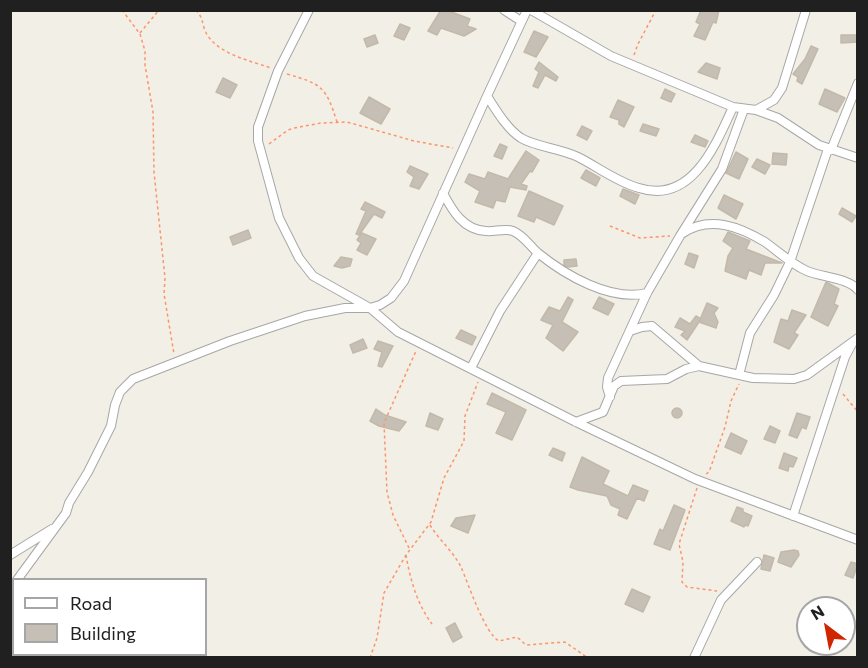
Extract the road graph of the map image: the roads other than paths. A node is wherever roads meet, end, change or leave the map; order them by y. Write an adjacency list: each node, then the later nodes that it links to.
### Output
1 (309, 10): 19 (street)
2 (504, 10): 5 (street)
3 (529, 10): 5 (street); 8 (street)
4 (806, 10): 10 (street)
5 (521, 21): 7 (street)
6 (858, 83): 11 (street)
7 (487, 96): 8 (street); 13 (street)
8 (733, 107): 9 (street)
9 (744, 109): 10 (street); 14 (street)
10 (756, 110): 11 (street)
11 (830, 150): 12 (street); 16 (street)
12 (858, 158)
13 (443, 193): 15 (street); 19 (street)
14 (680, 236): 16 (street); 18 (street)
15 (538, 253): 18 (street); 23 (street)
16 (790, 262): 17 (street); 24 (street)
17 (858, 290)
18 (648, 293): 20 (street)
19 (370, 308): 23 (street); 28 (street)
20 (630, 331): 22 (street); 25 (street)
21 (856, 339): 24 (street); 27 (street)
22 (699, 366): 24 (street); 25 (street)
23 (471, 368): 26 (street)
24 (741, 376)
25 (610, 397): 26 (street)
26 (576, 422): 27 (street)
27 (793, 516): 29 (street)
28 (56, 526): 30 (street); 32 (street)
29 (858, 540)
30 (10, 555)
31 (757, 562): 33 (street)
32 (18, 578)
33 (694, 657)

